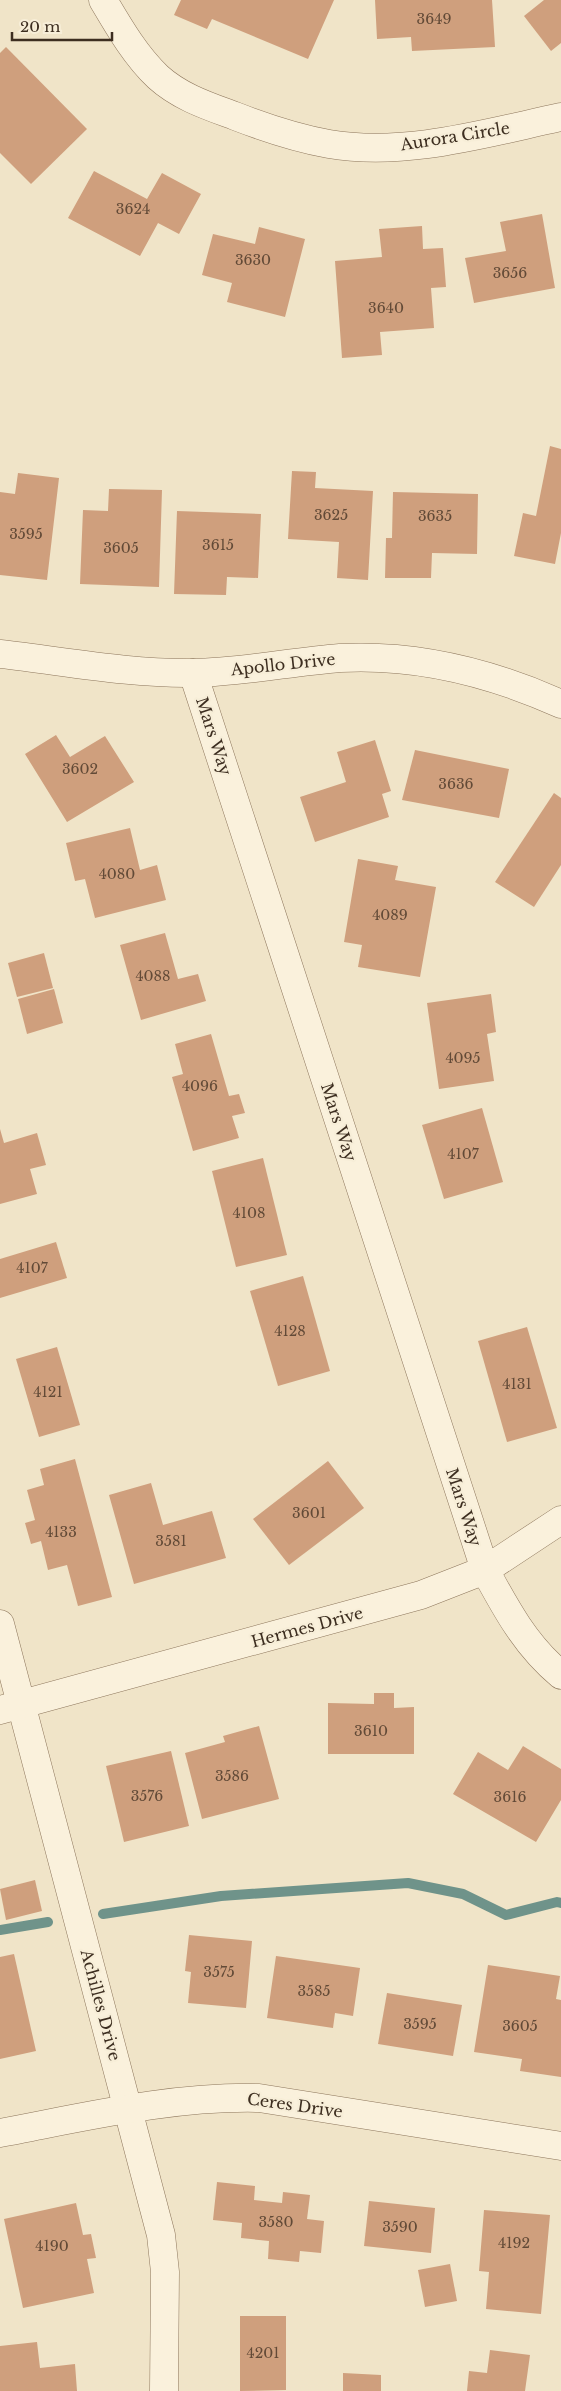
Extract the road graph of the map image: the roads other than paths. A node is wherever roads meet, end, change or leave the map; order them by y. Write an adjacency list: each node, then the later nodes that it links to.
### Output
1 (103, 0): 2 (street, Aurora Circle)
2 (561, 117)
3 (0, 654): 4 (street, Apollo Drive)
4 (193, 673): 5 (street, Apollo Drive); 7 (street, Mars Way)
5 (561, 704)
6 (561, 1520): 7 (street, Hermes Drive)
7 (485, 1570): 9 (street); 10 (street, Hermes Drive)
8 (0, 1624): 10 (street, Achilles Drive)
9 (561, 1675)
10 (11, 1707): 11 (street, Achilles Drive)
11 (129, 2109): 12 (street, Ceres Drive); 13 (street, Ceres Drive); 14 (street, Achilles Drive)
12 (0, 2133)
13 (561, 2146)
14 (164, 2391)

